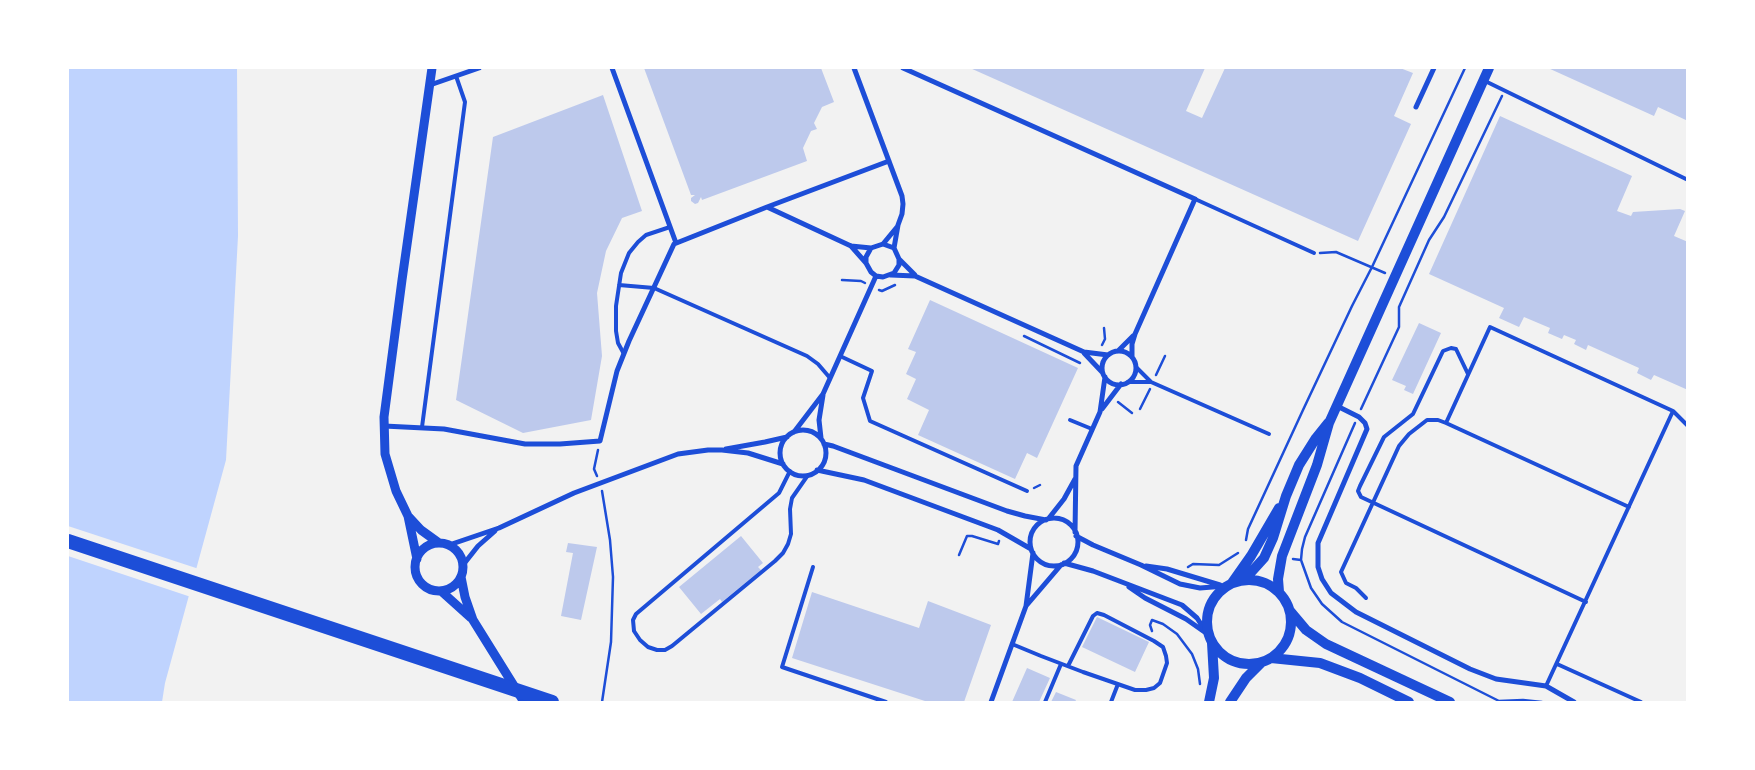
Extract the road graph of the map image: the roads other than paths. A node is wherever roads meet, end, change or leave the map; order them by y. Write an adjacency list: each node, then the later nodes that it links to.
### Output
1 (432, 68): 10 (street)
2 (479, 68): 8 (street)
3 (612, 68): 17 (street)
4 (854, 68): 12 (street)
5 (903, 68): 14 (street)
6 (1434, 68): 11 (street)
7 (1489, 68): 9 (main road)
8 (456, 76): 10 (street); 54 (lane)
9 (1483, 80): 13 (lane); 46 (main road)
10 (429, 86): 52 (street)
11 (1416, 107)
12 (889, 161): 15 (street); 16 (street)
13 (1688, 180)
14 (1195, 199): 23 (lane); 31 (street)
15 (767, 207): 18 (street); 20 (street)
16 (898, 225): 19 (street); 22 (street)
17 (670, 227): 18 (street); 29 (lane)
18 (676, 243): 30 (street)
19 (883, 244): 21 (street); 22 (street)
20 (851, 246): 21 (street); 25 (street)
21 (871, 248): 25 (street)
22 (894, 248): 24 (street)
23 (1314, 253)
24 (899, 259): 26 (street); 28 (street)
25 (866, 263): 27 (street)
26 (892, 275): 27 (street); 28 (street)
27 (876, 276): 36 (street)
28 (915, 276): 33 (street)
29 (619, 285): 30 (lane); 34 (lane)
30 (654, 288): 34 (street); 41 (lane)
31 (1135, 334): 32 (street); 37 (street)
32 (1118, 351): 35 (street); 37 (street)
33 (1084, 352): 35 (street); 40 (street)
34 (624, 354): 54 (street)
35 (1108, 355): 40 (street)
36 (840, 356): 41 (street); 66 (lane)
37 (1132, 358): 38 (street)
38 (1136, 367): 42 (street); 43 (lane)
39 (1468, 374): 47 (lane); 51 (lane); 68 (lane)
40 (1104, 375): 44 (street); 48 (street)
41 (830, 378): 45 (street)
42 (1128, 382): 43 (lane); 44 (street)
43 (1151, 382): 57 (lane)
44 (1121, 384): 48 (street)
45 (823, 394): 56 (street); 59 (street)
46 (1337, 406): 50 (main road); 101 (street)
47 (1673, 411): 53 (lane); 69 (lane)
48 (1100, 412): 55 (street)
49 (1070, 420): 55 (lane)
50 (1329, 423): 67 (main road); 88 (main road)
51 (1446, 423): 68 (lane); 69 (lane)
52 (384, 426): 54 (street); 70 (street)
53 (1688, 426)
54 (422, 427)
55 (1092, 430): 65 (street)
56 (794, 432): 58 (street); 59 (street)
57 (1269, 434)
58 (787, 437): 60 (street); 61 (street)
59 (823, 442): 62 (street); 71 (street)
60 (722, 450): 61 (street); 72 (street)
61 (783, 464): 63 (street)
62 (817, 470): 64 (street); 77 (street)
63 (790, 471): 64 (street); 64 (lane)
64 (808, 475)
65 (1075, 479): 71 (street); 73 (street)
66 (1027, 492)
67 (1286, 496): 84 (main road); 86 (main road)
68 (1373, 503): 89 (lane); 90 (lane)
69 (1629, 507): 90 (lane)
70 (408, 516): 75 (street); 78 (street)
71 (1047, 519): 73 (street); 77 (street)
72 (499, 528): 76 (street); 80 (street)
73 (1076, 534): 79 (street); 81 (street)
74 (68, 542): 103 (highway)
75 (439, 543): 76 (street); 78 (street)
76 (449, 545): 80 (street)
77 (1032, 551): 79 (street); 91 (street)
78 (417, 558): 87 (street)
79 (1063, 564): 85 (street); 91 (street)
80 (464, 565): 83 (street)
81 (1141, 565): 86 (street); 86 (street)
82 (813, 567): 104 (lane)
83 (461, 577): 87 (street); 93 (street)
84 (1245, 579): 86 (main road); 88 (main road)
85 (1123, 583): 94 (street); 94 (street)
86 (1228, 584): 94 (main road)
87 (441, 591): 93 (street)
88 (1279, 592): 92 (main road)
89 (1366, 598)
90 (1586, 602): 98 (lane)
91 (1026, 606): 95 (street)
92 (1290, 610): 96 (main road); 111 (main road)
93 (473, 620): 102 (street)
94 (1210, 638): 96 (main road); 108 (main road)
95 (1012, 644): 97 (lane); 105 (street)
96 (1267, 660): 109 (main road); 110 (main road)
97 (1061, 664): 99 (lane); 106 (lane)
98 (1557, 664): 101 (lane); 113 (lane)
99 (1068, 666): 100 (lane); 100 (lane)
100 (1118, 684): 107 (lane)
101 (1546, 686): 112 (street)
102 (524, 702)
103 (552, 702)
104 (886, 702)
105 (991, 702)
106 (1045, 702)
107 (1112, 702)
108 (1210, 702)
109 (1230, 702)
110 (1409, 702)
111 (1450, 702)
112 (1574, 702)
113 (1641, 702)

